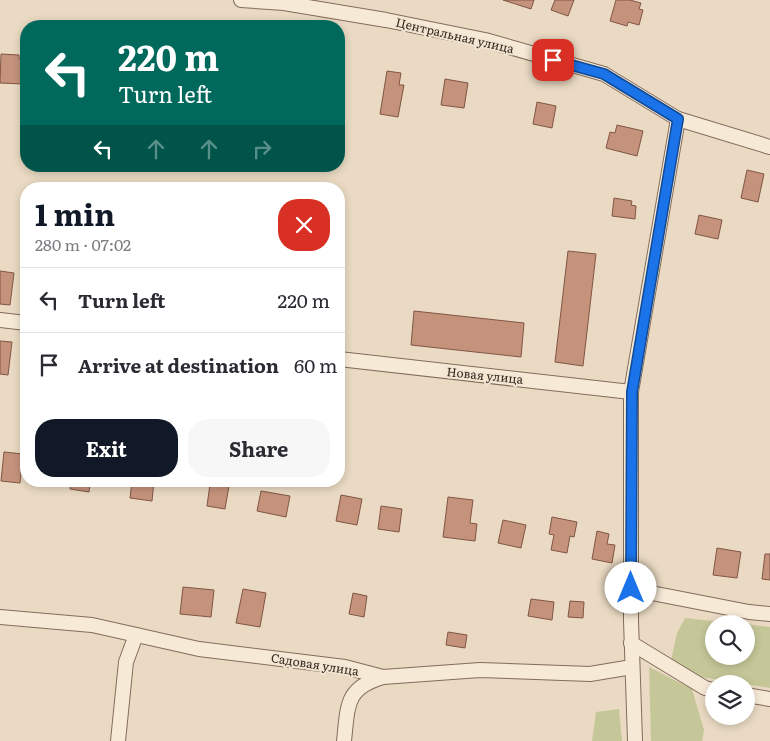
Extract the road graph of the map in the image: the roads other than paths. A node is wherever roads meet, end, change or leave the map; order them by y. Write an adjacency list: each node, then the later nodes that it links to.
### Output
1 (241, 0): 2 (street, Центральная улица)
2 (678, 119): 3 (street, Центральная улица); 7 (street)
3 (770, 147)
4 (0, 320): 5 (street)
5 (20, 323)
6 (345, 360): 7 (street, Новая улица)
7 (632, 392): 8 (street)
8 (631, 588): 9 (street); 12 (street)
9 (770, 614)
10 (0, 617): 11 (street, Садовая улица)
11 (136, 635): 14 (street, Садовая улица); 18 (street)
12 (632, 643): 13 (street); 15 (street)
13 (632, 667): 14 (street, Садовая улица); 20 (street)
14 (384, 677): 19 (street)
15 (705, 688)
16 (755, 696): 17 (street)
17 (770, 699)
18 (118, 741)
19 (344, 741)
20 (635, 741)

